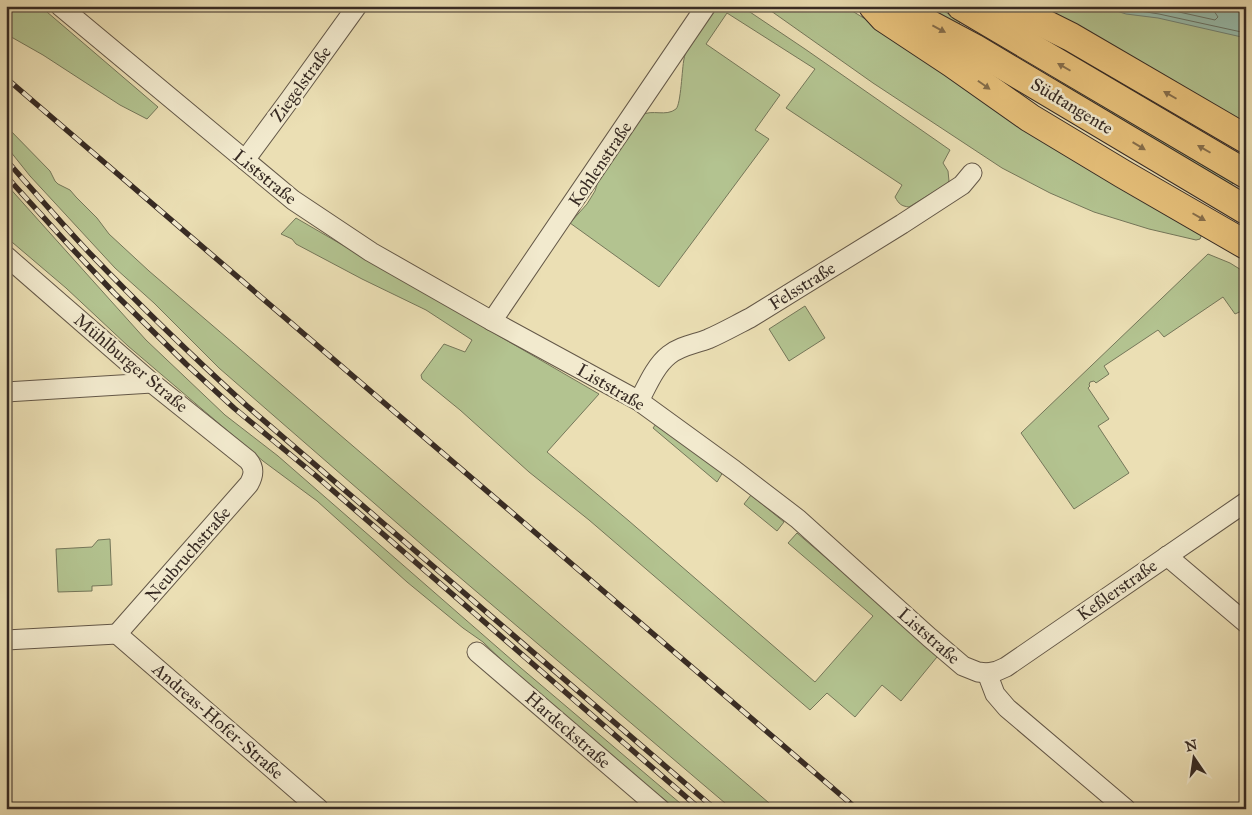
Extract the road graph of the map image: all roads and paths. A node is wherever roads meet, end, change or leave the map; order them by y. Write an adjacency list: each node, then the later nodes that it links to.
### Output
1 (60, 6): 9 (street, Liststraße)
2 (357, 6): 9 (street, Ziegelstraße)
3 (706, 6): 15 (street, Kohlenstraße)
4 (873, 6): 13 (highway, one-way to 13)
5 (896, 6): 12 (highway, Südtangente, one-way to 12)
6 (960, 6): 11 (highway, Südtangente, one-way to 6)
7 (1010, 6): 8 (highway, one-way to 7)
8 (1246, 140)
9 (245, 160): 15 (street, Liststraße)
10 (972, 173): 18 (street, Felsstraße)
11 (1246, 174)
12 (1246, 210)
13 (1246, 245)
14 (6, 256): 16 (street, Mühlburger Straße)
15 (492, 321): 18 (street, Liststraße)
16 (152, 383): 17 (street); 19 (street, Mühlburger Straße)
17 (6, 392)
18 (639, 401): 26 (street, Liststraße)
19 (253, 470): 23 (street, Neubruchstraße)
20 (1246, 502): 21 (street, Keßlerstraße)
21 (1167, 556): 22 (street); 26 (street, Keßlerstraße)
22 (1246, 623)
23 (118, 634): 24 (street); 27 (street, Andreas-Hofer-Straße)
24 (6, 640)
25 (476, 652): 28 (street, Hardeckstraße)
26 (987, 673): 29 (street)
27 (319, 809)
28 (660, 809)
29 (1126, 809)

